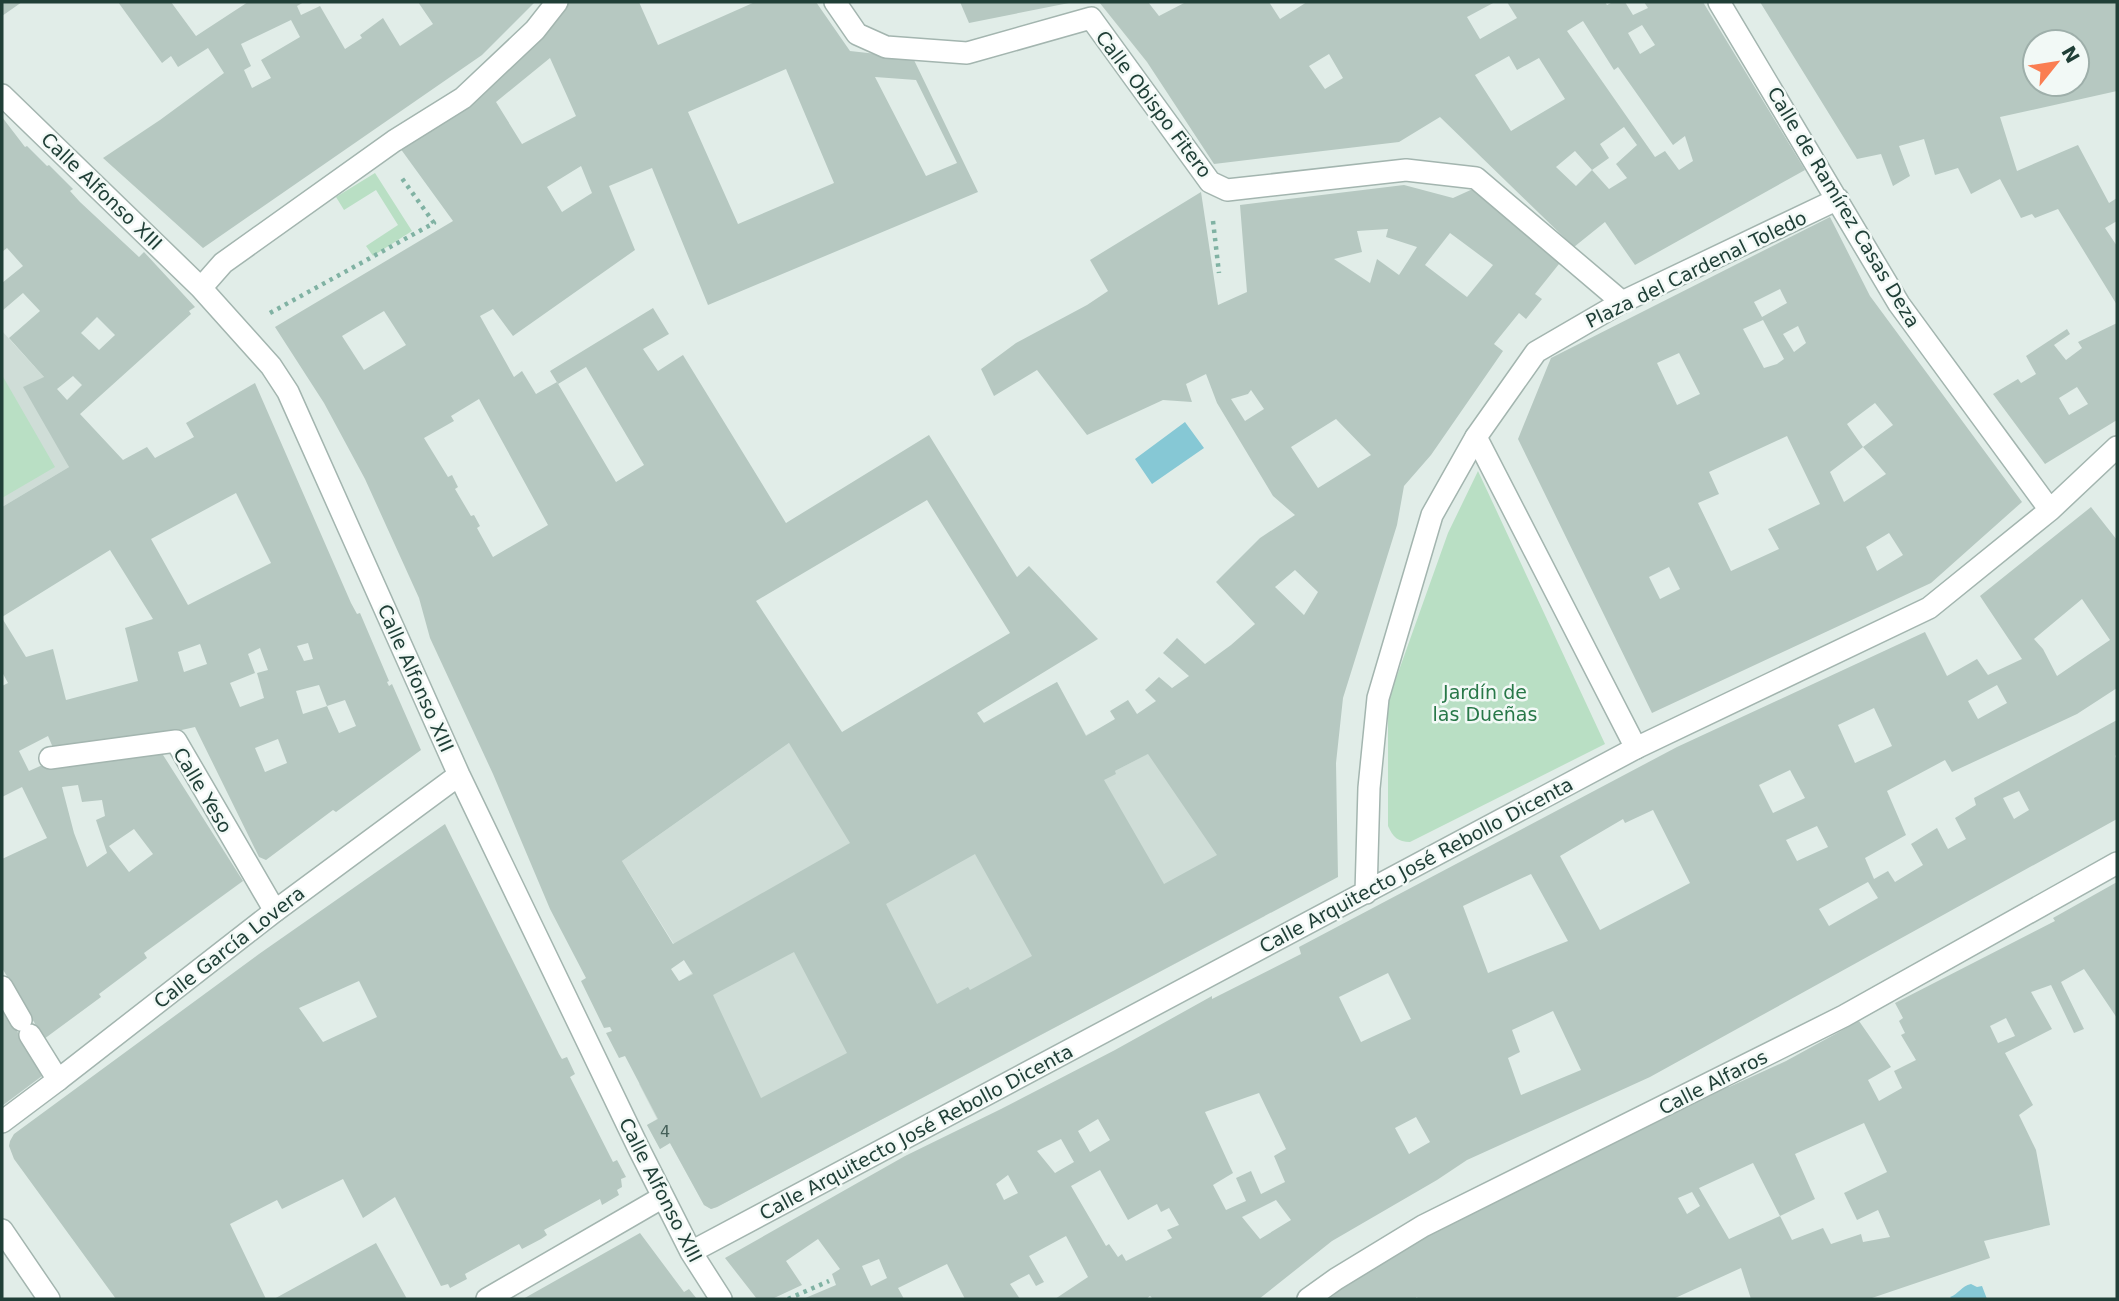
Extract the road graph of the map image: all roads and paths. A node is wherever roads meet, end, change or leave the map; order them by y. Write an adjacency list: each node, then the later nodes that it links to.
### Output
1 (557, 2): 5 (street)
2 (835, 2): 6 (street, Calle Obispo Fitero)
3 (1719, 2): 7 (street, Calle de Ramírez Casas Deza)
4 (2, 95): 9 (street, Calle Alfonso XIII)
5 (388, 146): 9 (street); 11 (path)
6 (1210, 182): 8 (path); 10 (street, Calle Obispo Fitero)
7 (1838, 199): 10 (street, Plaza del Cardenal Toledo); 14 (street, Calle de Ramírez Casas Deza)
8 (1219, 273)
9 (201, 288): 11 (street, Calle Alfonso XIII)
10 (1622, 302): 12 (street, Plaza del Cardenal Toledo)
11 (249, 342): 17 (street, Calle Alfonso XIII)
12 (1476, 437): 15 (street); 19 (street, Plaza del Cardenal Toledo)
13 (2117, 447): 14 (street, Calle Arquitecto José Rebollo Dicenta)
14 (2050, 510): 15 (street, Calle Arquitecto José Rebollo Dicenta)
15 (1636, 748): 19 (street, Calle Arquitecto José Rebollo Dicenta)
16 (50, 758): 20 (street, Calle Yeso)
17 (459, 775): 20 (street, Calle García Lovera); 24 (street, Calle Alfonso XIII)
18 (2117, 863): 32 (street, Calle Alfaros)
19 (1366, 892): 26 (street, Calle Arquitecto José Rebollo Dicenta)
20 (275, 911): 22 (street, Calle García Lovera)
21 (2, 987): 22 (street)
22 (58, 1080): 23 (street, Calle García Lovera)
23 (2, 1122)
24 (663, 1197): 26 (street, Calle Alfonso XIII); 29 (street)
25 (2, 1230): 28 (street)
26 (691, 1252): 30 (street, Calle Alfonso XIII)
27 (829, 1281): 31 (path)
28 (49, 1299)
29 (487, 1299)
30 (721, 1299)
31 (788, 1299)
32 (1308, 1299)

